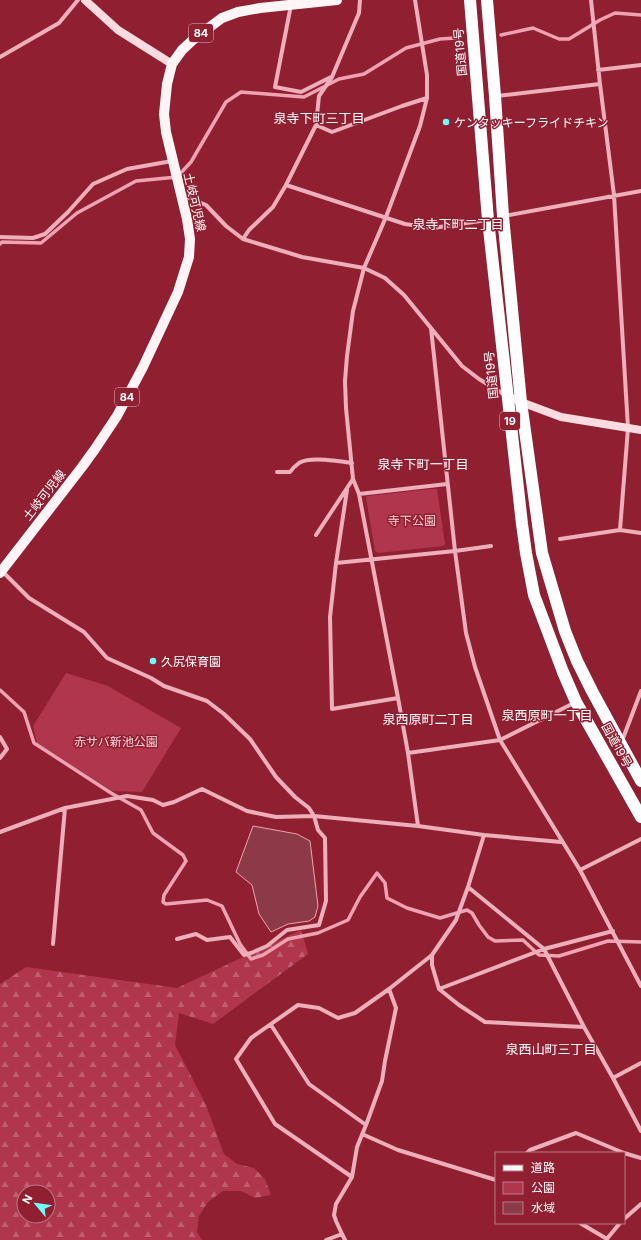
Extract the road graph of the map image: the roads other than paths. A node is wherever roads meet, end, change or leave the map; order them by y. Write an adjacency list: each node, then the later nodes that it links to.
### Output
1 (78, 0): 10 (street)
2 (85, 0): 11 (street)
3 (337, 0): 9 (main road, 土岐可児線 / 84)
4 (360, 0): 14 (street)
5 (415, 0): 17 (street)
6 (470, 0): 26 (highway, 国道19号 / 19)
7 (487, 0): 16 (highway, 国道19号 / 19)
8 (591, 0): 13 (street)
9 (292, 2): 11 (main road, 土岐可児線 / 84); 14 (street)
10 (0, 57)
11 (172, 64): 19 (main road, 土岐可児線 / 84)
12 (641, 65): 13 (street)
13 (598, 70): 15 (street)
14 (332, 76): 18 (street)
15 (600, 84): 16 (street); 23 (street)
16 (495, 96): 24 (highway, 国道19号 / 19)
17 (427, 98): 18 (street); 25 (street)
18 (316, 125): 20 (street)
19 (173, 164): 21 (main road, 土岐可児線 / 84); 27 (street)
20 (286, 185): 25 (street); 28 (street)
21 (180, 190): 28 (street); 49 (main road, 土岐可児線 / 84)
22 (641, 191): 23 (street)
23 (614, 195): 24 (street); 33 (street)
24 (503, 216): 32 (highway, 国道19号 / 19)
25 (386, 217): 26 (street); 29 (street)
26 (488, 220): 31 (highway, 国道19号 / 19)
27 (0, 237)
28 (242, 239): 29 (street)
29 (364, 268): 30 (street); 35 (street)
30 (431, 328): 31 (street); 38 (street)
31 (507, 396): 32 (street); 52 (highway, 国道19号 / 19)
32 (521, 402): 33 (street); 55 (highway, 国道19号 / 19)
33 (628, 428): 34 (street); 41 (street)
34 (641, 430)
35 (352, 463): 36 (street); 37 (street)
36 (277, 472)
37 (353, 479): 39 (street); 40 (street)
38 (447, 484): 40 (street); 46 (street)
39 (347, 490): 43 (street); 48 (street)
40 (359, 494): 47 (street)
41 (620, 530): 42 (street); 44 (street)
42 (641, 533)
43 (316, 535)
44 (560, 539)
45 (491, 546): 46 (street)
46 (455, 551): 47 (street); 54 (street)
47 (372, 560): 48 (street); 51 (street)
48 (336, 563): 51 (street)
49 (1, 572): 60 (street)
50 (641, 691): 55 (street)
51 (398, 698): 56 (street)
52 (576, 702): 54 (street); 61 (highway, 国道19号 / 19)
53 (0, 737): 57 (street)
54 (500, 740): 56 (street); 66 (street)
55 (621, 745): 58 (highway, 国道19号 / 19)
56 (408, 753): 62 (street)
57 (0, 758)
58 (641, 781)
59 (65, 808): 60 (street); 63 (street); 71 (street)
60 (314, 816): 62 (street); 70 (street)
61 (641, 817)
62 (418, 826): 64 (street)
63 (0, 832)
64 (484, 835): 66 (street); 68 (street)
65 (641, 839): 67 (street)
66 (562, 842): 67 (street)
67 (580, 870): 69 (street)
68 (468, 887): 72 (street); 73 (street)
69 (612, 931): 72 (street); 74 (street)
70 (177, 939)
71 (53, 944)
72 (544, 949): 76 (street); 78 (street)
73 (432, 955): 75 (street); 76 (street)
74 (641, 986)
75 (389, 989): 77 (street); 81 (street)
76 (440, 989): 78 (street)
77 (271, 1025): 81 (street); 88 (street)
78 (584, 1027): 80 (street)
79 (641, 1063): 80 (street)
80 (613, 1078): 82 (street)
81 (366, 1125): 83 (street)
82 (641, 1131)
83 (362, 1134): 88 (street); 89 (street)
84 (529, 1152): 85 (street)
85 (622, 1152)
86 (625, 1153): 87 (street)
87 (641, 1158)
88 (352, 1178): 94 (street)
89 (495, 1180)
90 (641, 1204): 91 (street)
91 (625, 1218)
92 (582, 1224): 97 (street)
93 (619, 1224): 97 (street)
94 (342, 1234): 95 (street); 96 (street)
95 (326, 1240)
96 (345, 1240)
97 (607, 1240)

